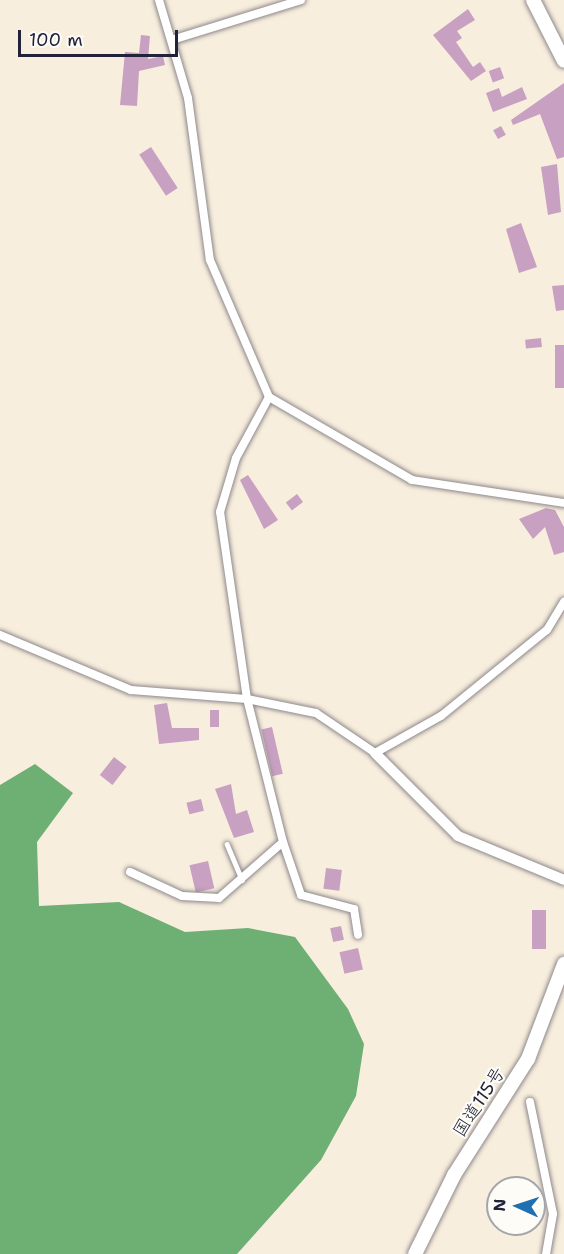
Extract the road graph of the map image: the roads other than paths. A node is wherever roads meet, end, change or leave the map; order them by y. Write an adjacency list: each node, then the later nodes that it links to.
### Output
1 (159, 0): 4 (street)
2 (301, 0): 4 (street)
3 (533, 0): 5 (highway)
4 (172, 40): 6 (street)
5 (564, 61)
6 (269, 397): 7 (street); 10 (street)
7 (564, 503)
8 (564, 602): 11 (street)
9 (0, 635): 10 (street)
10 (247, 699): 11 (street); 12 (street)
11 (375, 753): 16 (street)
12 (283, 842): 15 (street); 17 (street)
13 (227, 844): 15 (lane)
14 (130, 872): 15 (street)
15 (242, 880)
16 (564, 880)
17 (358, 935)
18 (564, 964): 20 (highway, 国道115号)
19 (530, 1102): 21 (street)
20 (415, 1254)
21 (546, 1254)

